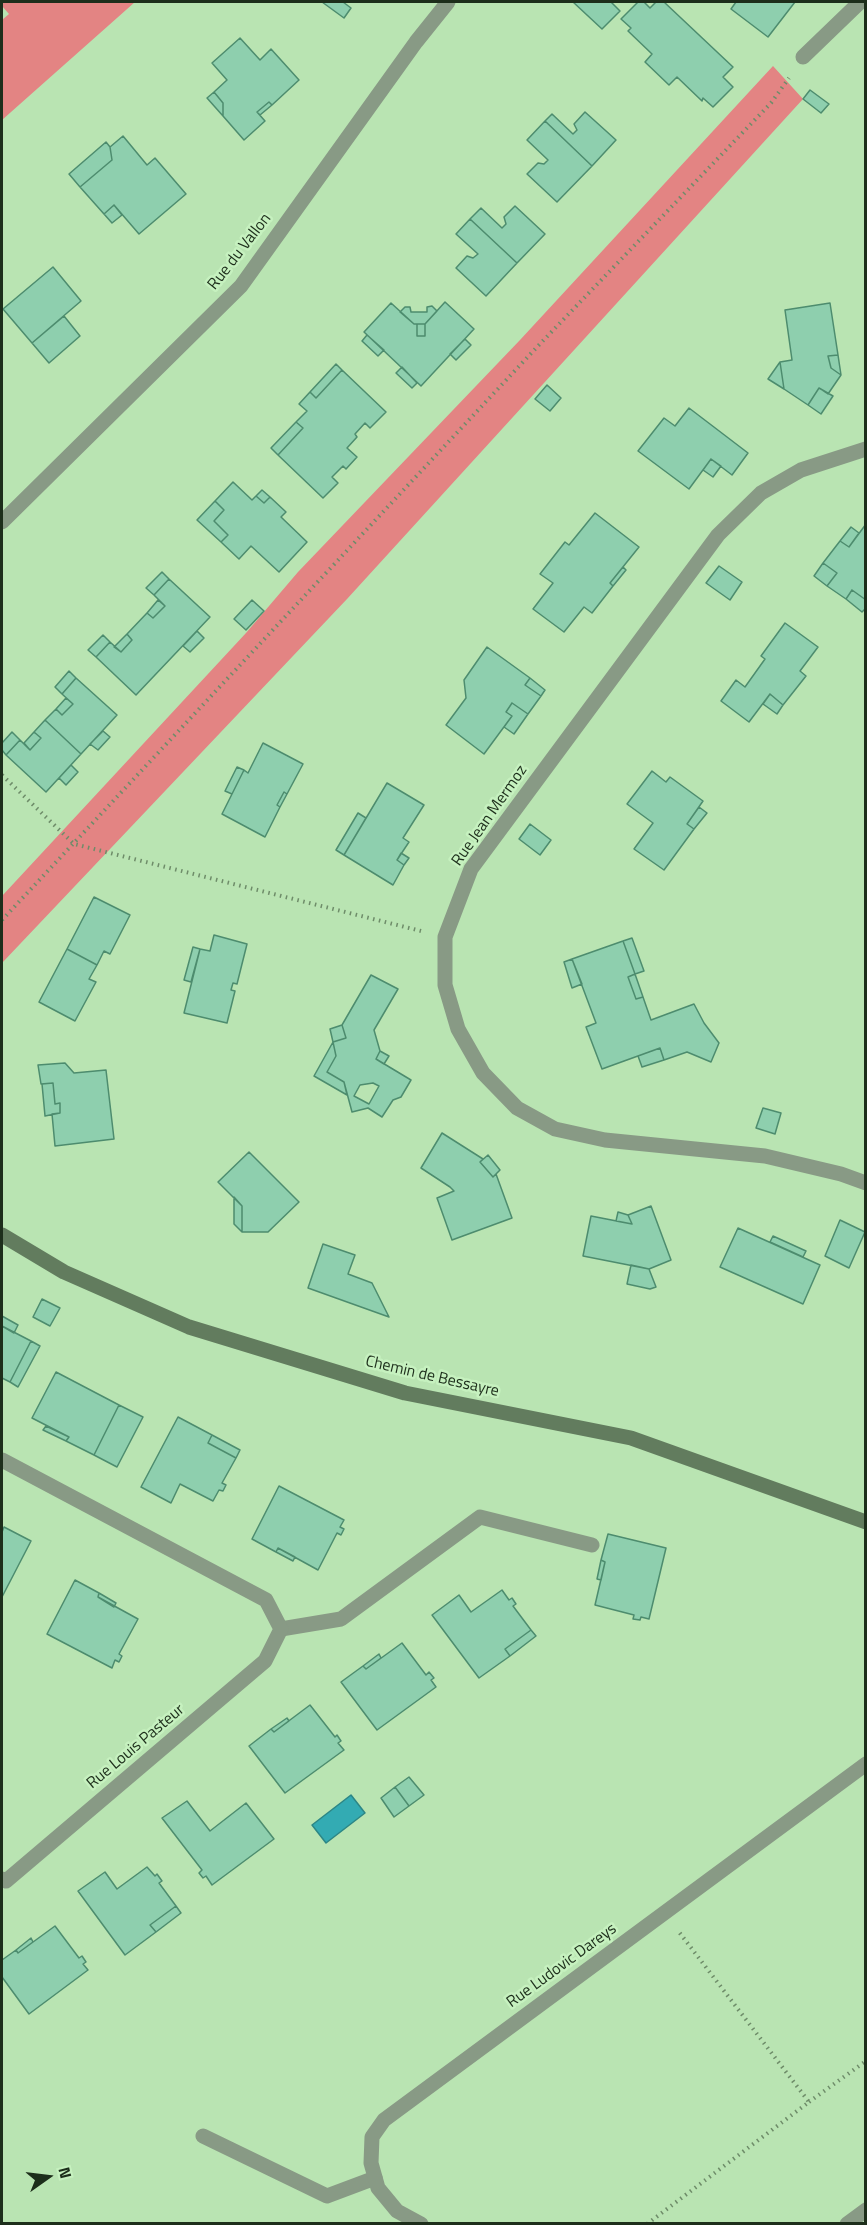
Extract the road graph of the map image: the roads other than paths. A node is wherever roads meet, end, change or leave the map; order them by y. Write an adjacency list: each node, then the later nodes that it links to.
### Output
1 (448, 2): 5 (street, Rue du Vallon)
2 (860, 2): 3 (street)
3 (803, 57)
4 (866, 449): 6 (street, Rue Jean Mermoz)
5 (2, 522)
6 (866, 1183)
7 (2, 1235): 9 (street, Chemin de Bessayre)
8 (2, 1460): 11 (street)
9 (866, 1522)
10 (592, 1545): 11 (street)
11 (281, 1629): 13 (street, Rue Louis Pasteur)
12 (866, 1764): 15 (street, Rue Ludovic Dareys)
13 (2, 1879)
14 (203, 2136): 15 (street)
15 (375, 2178): 17 (street, Rue Ludovic Dareys)
16 (866, 2210): 18 (street)
17 (421, 2223)
18 (847, 2223)

